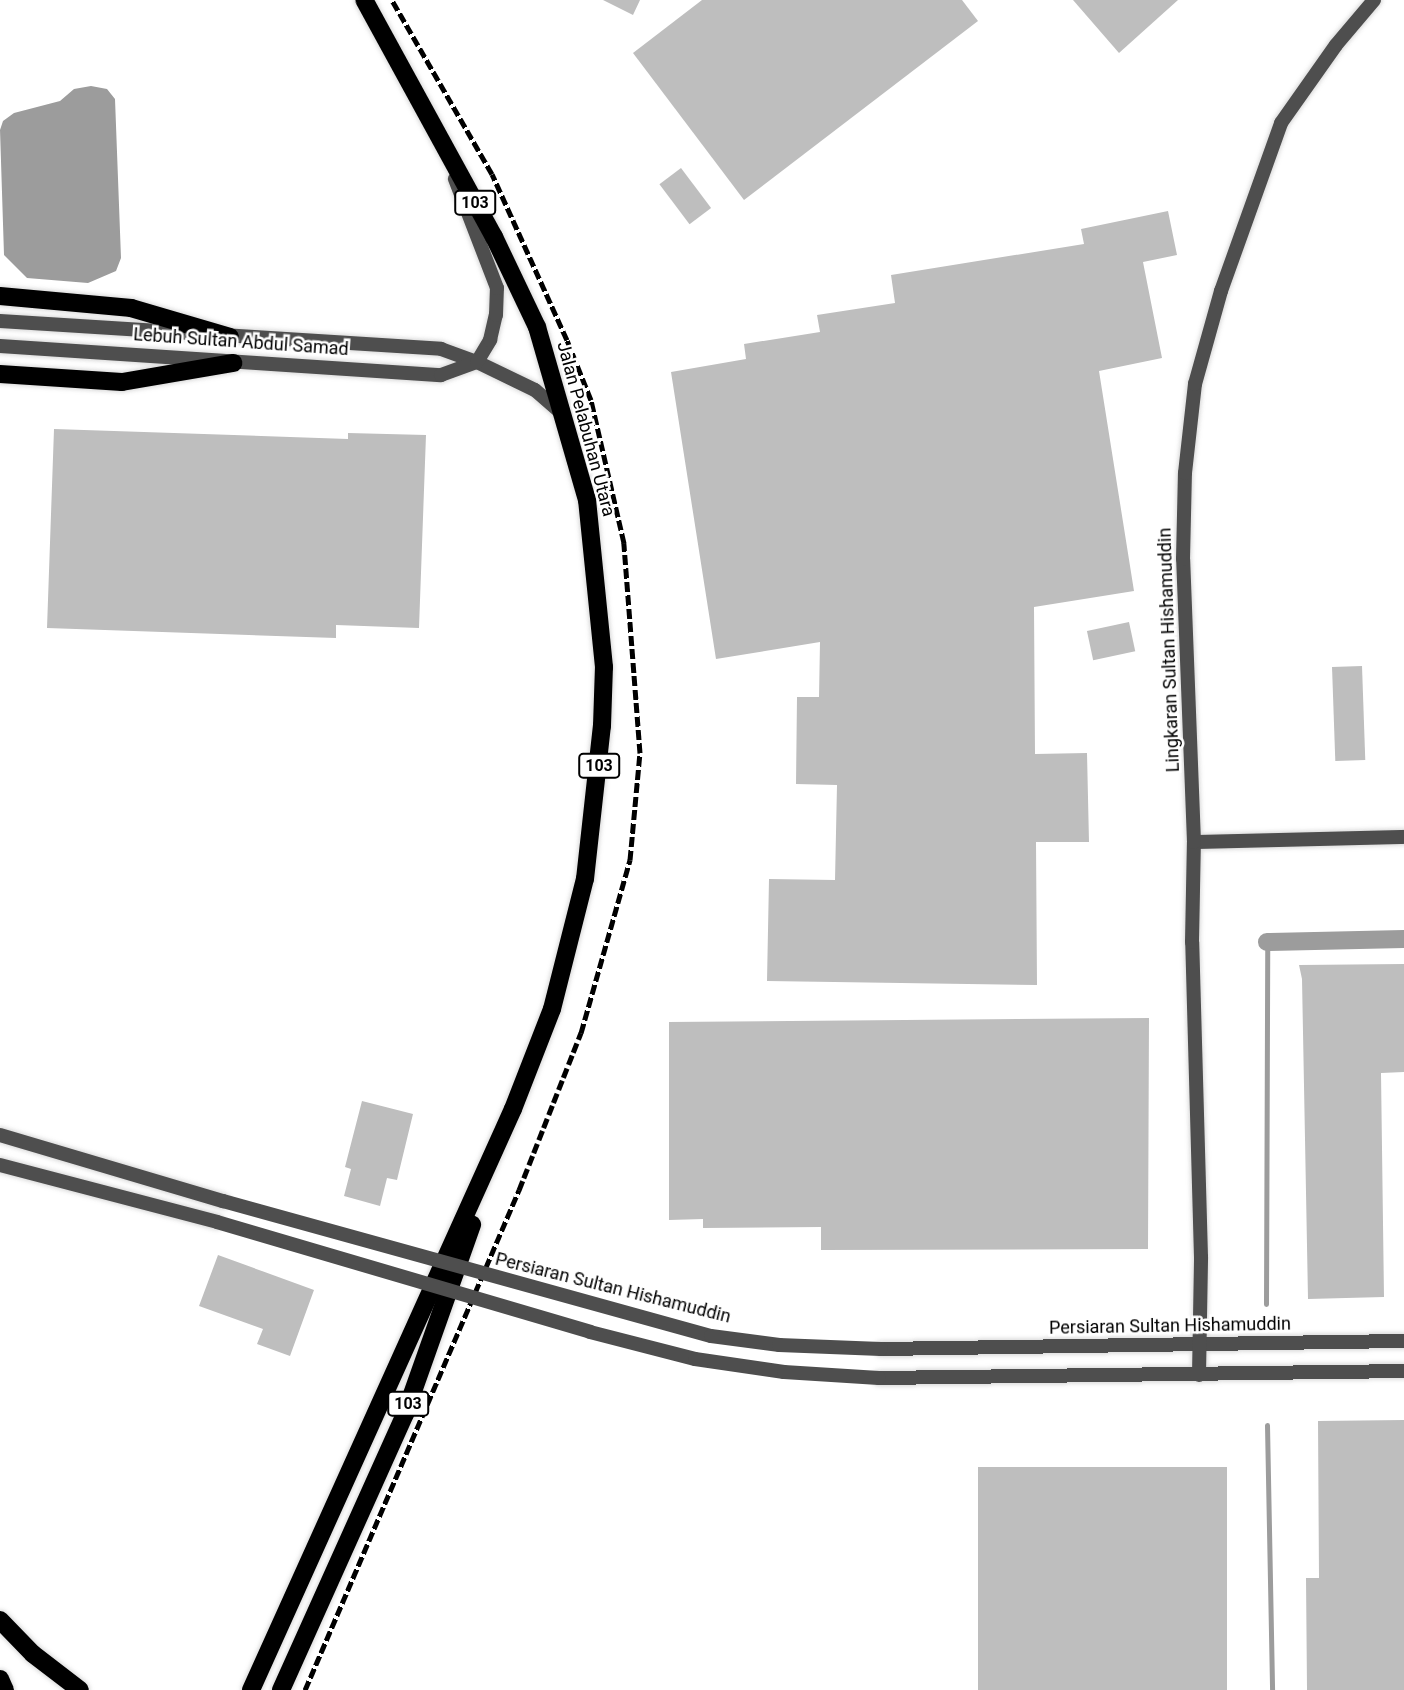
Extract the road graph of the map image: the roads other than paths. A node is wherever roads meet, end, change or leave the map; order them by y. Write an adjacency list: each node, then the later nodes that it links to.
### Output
1 (365, 0): 3 (main road, Jalan Pelabuhan Utara / 103)
2 (1374, 0): 13 (street, Lingkaran Sultan Hishamuddin)
3 (440, 142): 8 (street); 11 (main road, Jalan Pelabuhan Utara / 103)
4 (0, 296): 6 (main road)
5 (0, 321): 6 (street, Lebuh Sultan Abdul Samad)
6 (230, 337): 8 (street, Lebuh Sultan Abdul Samad)
7 (0, 346): 9 (street, Lebuh Sultan Abdul Samad)
8 (477, 362): 9 (street, Lebuh Sultan Abdul Samad); 11 (street, Lebuh Sultan Abdul Samad)
9 (233, 363): 10 (main road)
10 (0, 374)
11 (564, 415): 14 (main road, Jalan Pelabuhan Utara / 103)
12 (1404, 837): 13 (street)
13 (1194, 842): 18 (street, Lingkaran Sultan Hishamuddin)
14 (513, 1109): 25 (main road); 26 (main road, 103)
15 (0, 1135): 18 (street, Persiaran Sultan Hishamuddin, bridge)
16 (0, 1165): 20 (street, bridge)
17 (1404, 1341): 18 (street, Persiaran Sultan Hishamuddin)
18 (1200, 1345): 20 (street, Lingkaran Sultan Hishamuddin)
19 (1404, 1371): 20 (street)
20 (1199, 1375)
21 (0, 1620): 24 (main road)
22 (0, 1679): 23 (main road)
23 (5, 1690)
24 (80, 1690)
25 (251, 1690)
26 (281, 1690)

